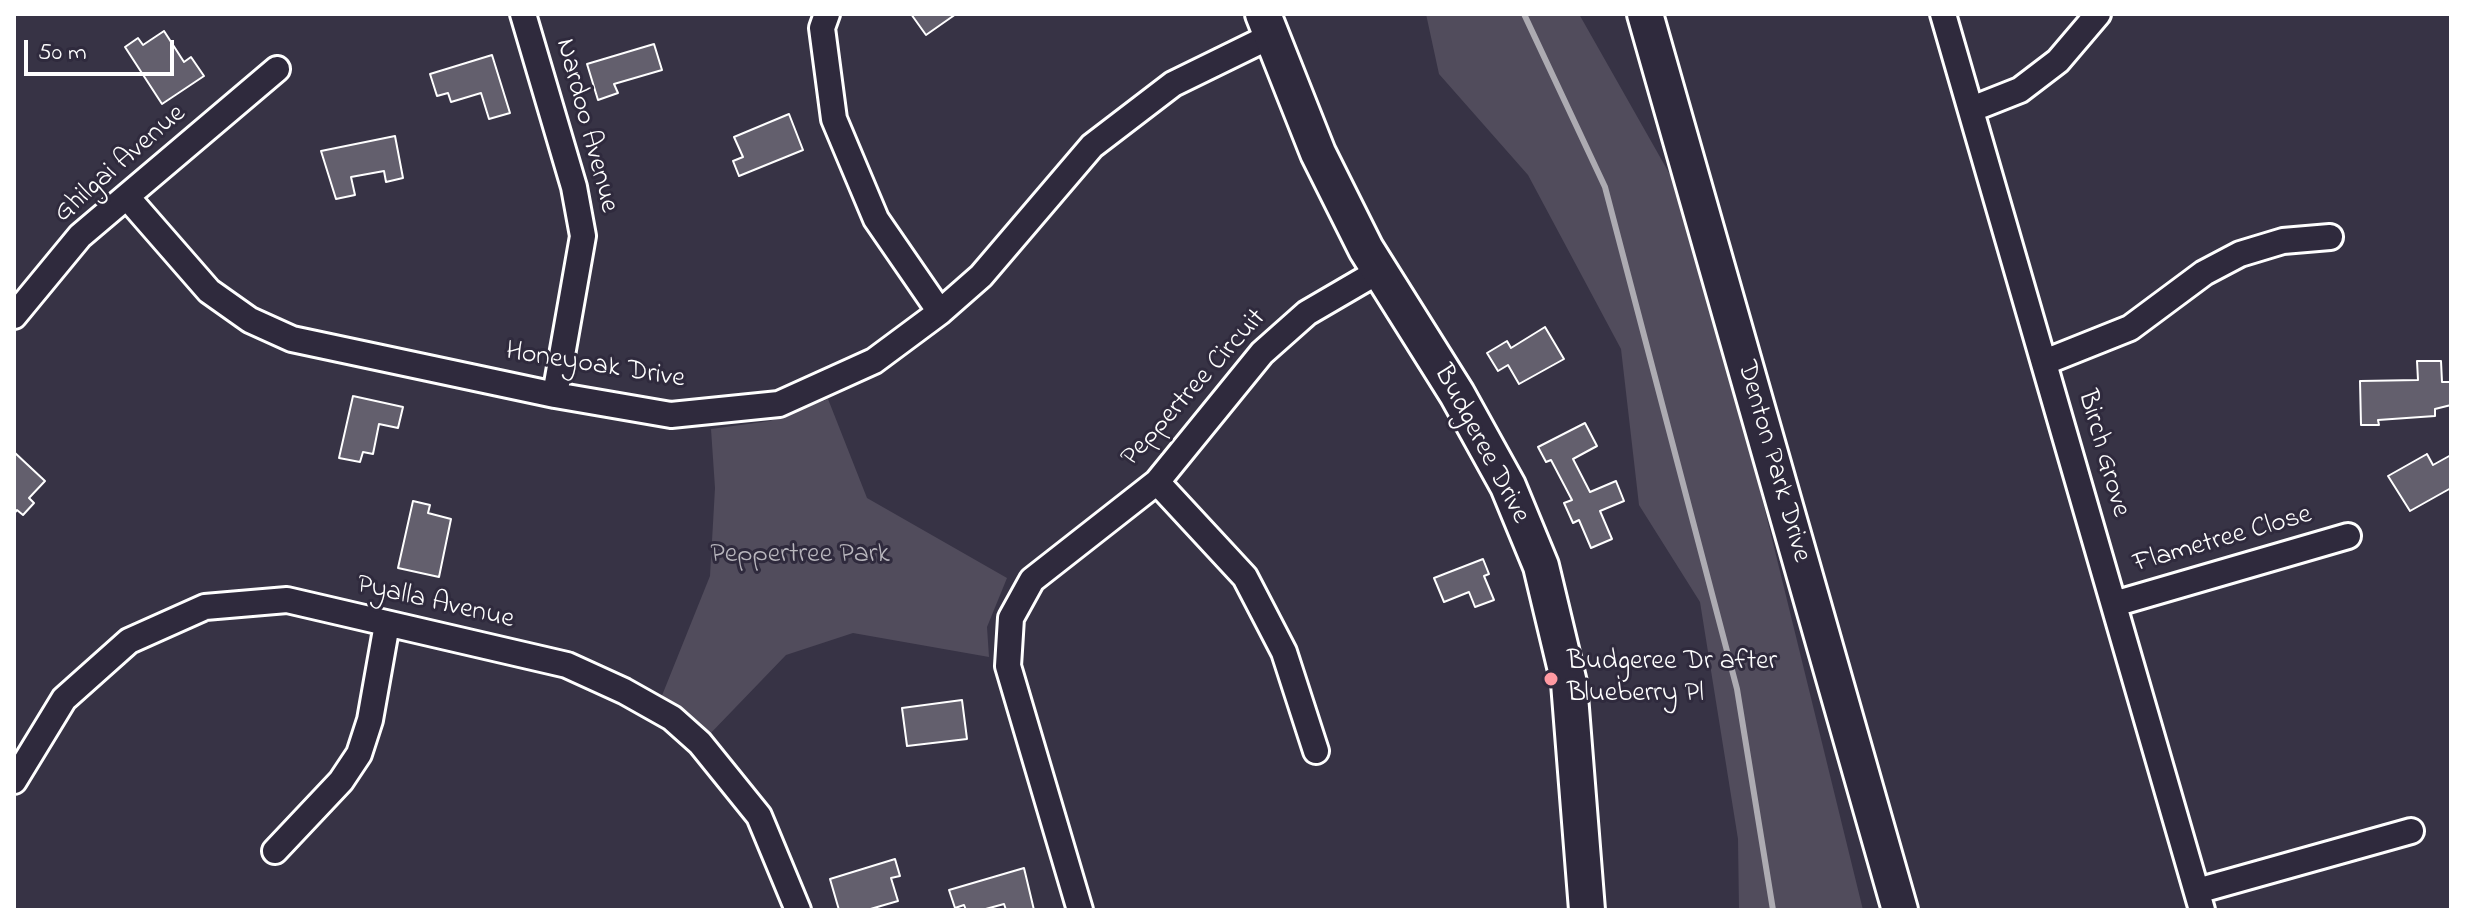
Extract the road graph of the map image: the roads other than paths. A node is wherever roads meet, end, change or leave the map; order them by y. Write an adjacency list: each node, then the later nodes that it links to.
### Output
1 (523, 14): 15 (street, Nardoo Avenue)
2 (827, 14): 12 (street)
3 (1645, 14): 28 (street, Denton Park Drive)
4 (1943, 14): 8 (street, Birch Grove)
5 (2098, 14): 8 (street)
6 (1267, 25): 11 (street, Budgeree Drive); 12 (street, Honeyoak Drive)
7 (277, 69): 9 (street, Ghilgai Avenue)
8 (1972, 109): 14 (street, Birch Grove)
9 (127, 197): 13 (street, Ghilgai Avenue); 15 (street, Honeyoak Drive)
10 (2330, 237): 14 (street)
11 (1379, 271): 16 (street, Peppertree Circuit); 27 (street, Budgeree Drive)
12 (940, 312): 15 (street, Honeyoak Drive)
13 (14, 316)
14 (2045, 362): 18 (street, Birch Grove)
15 (555, 395)
16 (1157, 482): 20 (street); 26 (street, Peppertree Circuit)
17 (2348, 536): 18 (street, Flametree Close)
18 (2114, 604): 24 (street, Birch Grove)
19 (387, 624): 21 (street, Pyalla Avenue); 23 (street); 25 (street, Pyalla Avenue)
20 (1316, 751)
21 (14, 781)
22 (2411, 831): 24 (street)
23 (275, 851)
24 (2200, 900)
25 (798, 910)
26 (1080, 910)
27 (1587, 910)
28 (1900, 910)

